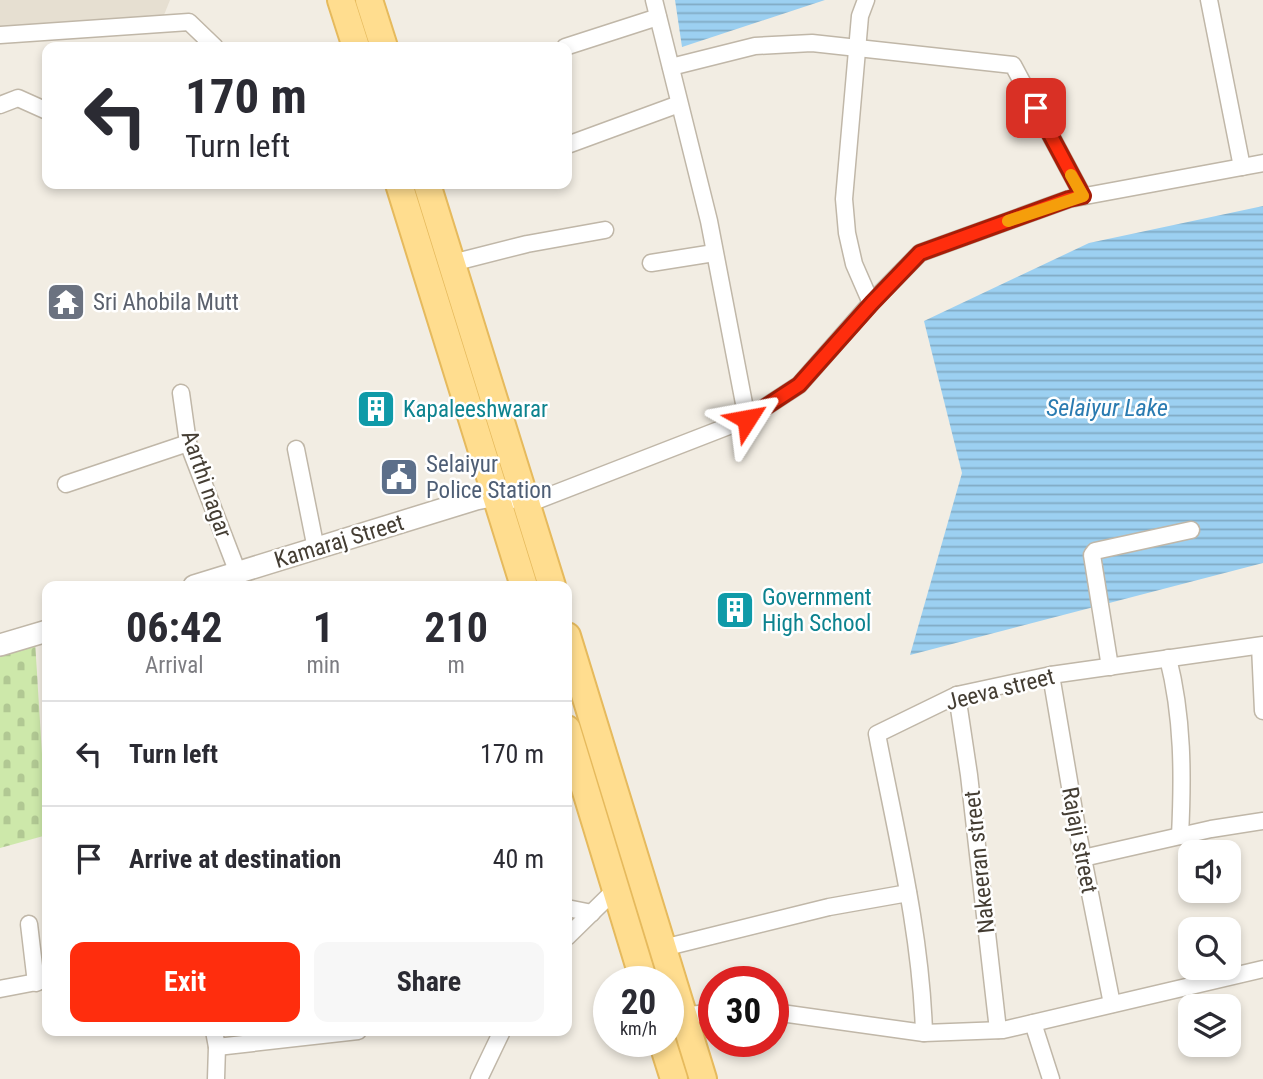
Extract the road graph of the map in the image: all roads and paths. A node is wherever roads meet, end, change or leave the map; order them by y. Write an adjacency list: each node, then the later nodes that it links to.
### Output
1 (341, 0): 9 (main road)
2 (369, 0): 10 (main road)
3 (654, 0): 6 (street)
4 (866, 0): 12 (street)
5 (1209, 0): 19 (street)
6 (658, 16): 11 (street); 13 (street)
7 (0, 35): 8 (street)
8 (210, 42)
9 (354, 42)
10 (382, 42)
11 (572, 45)
12 (857, 47): 13 (street); 22 (street); 27 (street)
13 (671, 67): 15 (street)
14 (0, 104): 16 (street)
15 (679, 104): 17 (street); 24 (street)
16 (42, 109)
17 (572, 143)
18 (1263, 163): 19 (street)
19 (1242, 167): 22 (street)
20 (400, 189): 33 (main road)
21 (429, 189): 25 (main road)
22 (1083, 196): 27 (street)
23 (605, 230): 25 (street)
24 (714, 253): 26 (street); 29 (street)
25 (452, 263): 34 (main road)
26 (651, 263)
27 (869, 306): 29 (street)
28 (181, 393): 30 (street, Aarthi nagar)
29 (747, 419): 34 (street)
30 (188, 443): 32 (street); 37 (street, Aarthi nagar)
31 (296, 449): 36 (street)
32 (66, 484)
33 (496, 495): 34 (street, Kamaraj Street); 36 (street, Kamaraj Street); 39 (main road)
34 (526, 502): 40 (main road)
35 (1191, 530): 46 (street)
36 (316, 549): 37 (street, Kamaraj Street)
37 (238, 573): 38 (street, Kamaraj Street)
38 (211, 581)
39 (522, 581)
40 (550, 581)
41 (42, 632): 42 (street)
42 (0, 645)
43 (1261, 645): 45 (street, Jeeva street); 49 (street)
44 (572, 652): 60 (main road)
45 (1168, 658): 46 (street, Jeeva street); 52 (street)
46 (1110, 667): 47 (street, Jeeva street)
47 (1051, 675): 48 (street, Jeeva street); 53 (street, Rajaji street)
48 (957, 695): 55 (street, Jeeva street); 71 (street, Nakeeran street)
49 (1263, 711)
50 (572, 745): 54 (main road)
51 (1263, 821): 52 (street)
52 (1180, 836): 53 (street)
53 (1083, 858): 66 (street, Rajaji street)
54 (616, 889): 57 (street); 61 (main road)
55 (908, 893): 60 (street); 72 (street, Jeeva street)
56 (572, 909): 57 (street)
57 (592, 913): 59 (street)
58 (29, 924): 64 (street)
59 (572, 932)
60 (663, 948): 62 (main road)
61 (639, 966)
62 (669, 966)
63 (1263, 969): 66 (street)
64 (42, 981): 65 (street)
65 (0, 989)
66 (1112, 1004): 70 (street)
67 (698, 1014): 69 (street)
68 (789, 1014): 72 (street)
69 (684, 1016): 80 (main road)
70 (1033, 1023): 71 (street); 81 (street)
71 (998, 1030): 72 (street)
72 (925, 1033)
73 (269, 1036): 75 (street)
74 (500, 1036): 78 (street)
75 (215, 1039): 77 (street)
76 (667, 1057): 79 (main road)
77 (216, 1079)
78 (479, 1079)
79 (674, 1079)
80 (703, 1079)
81 (1051, 1079)

